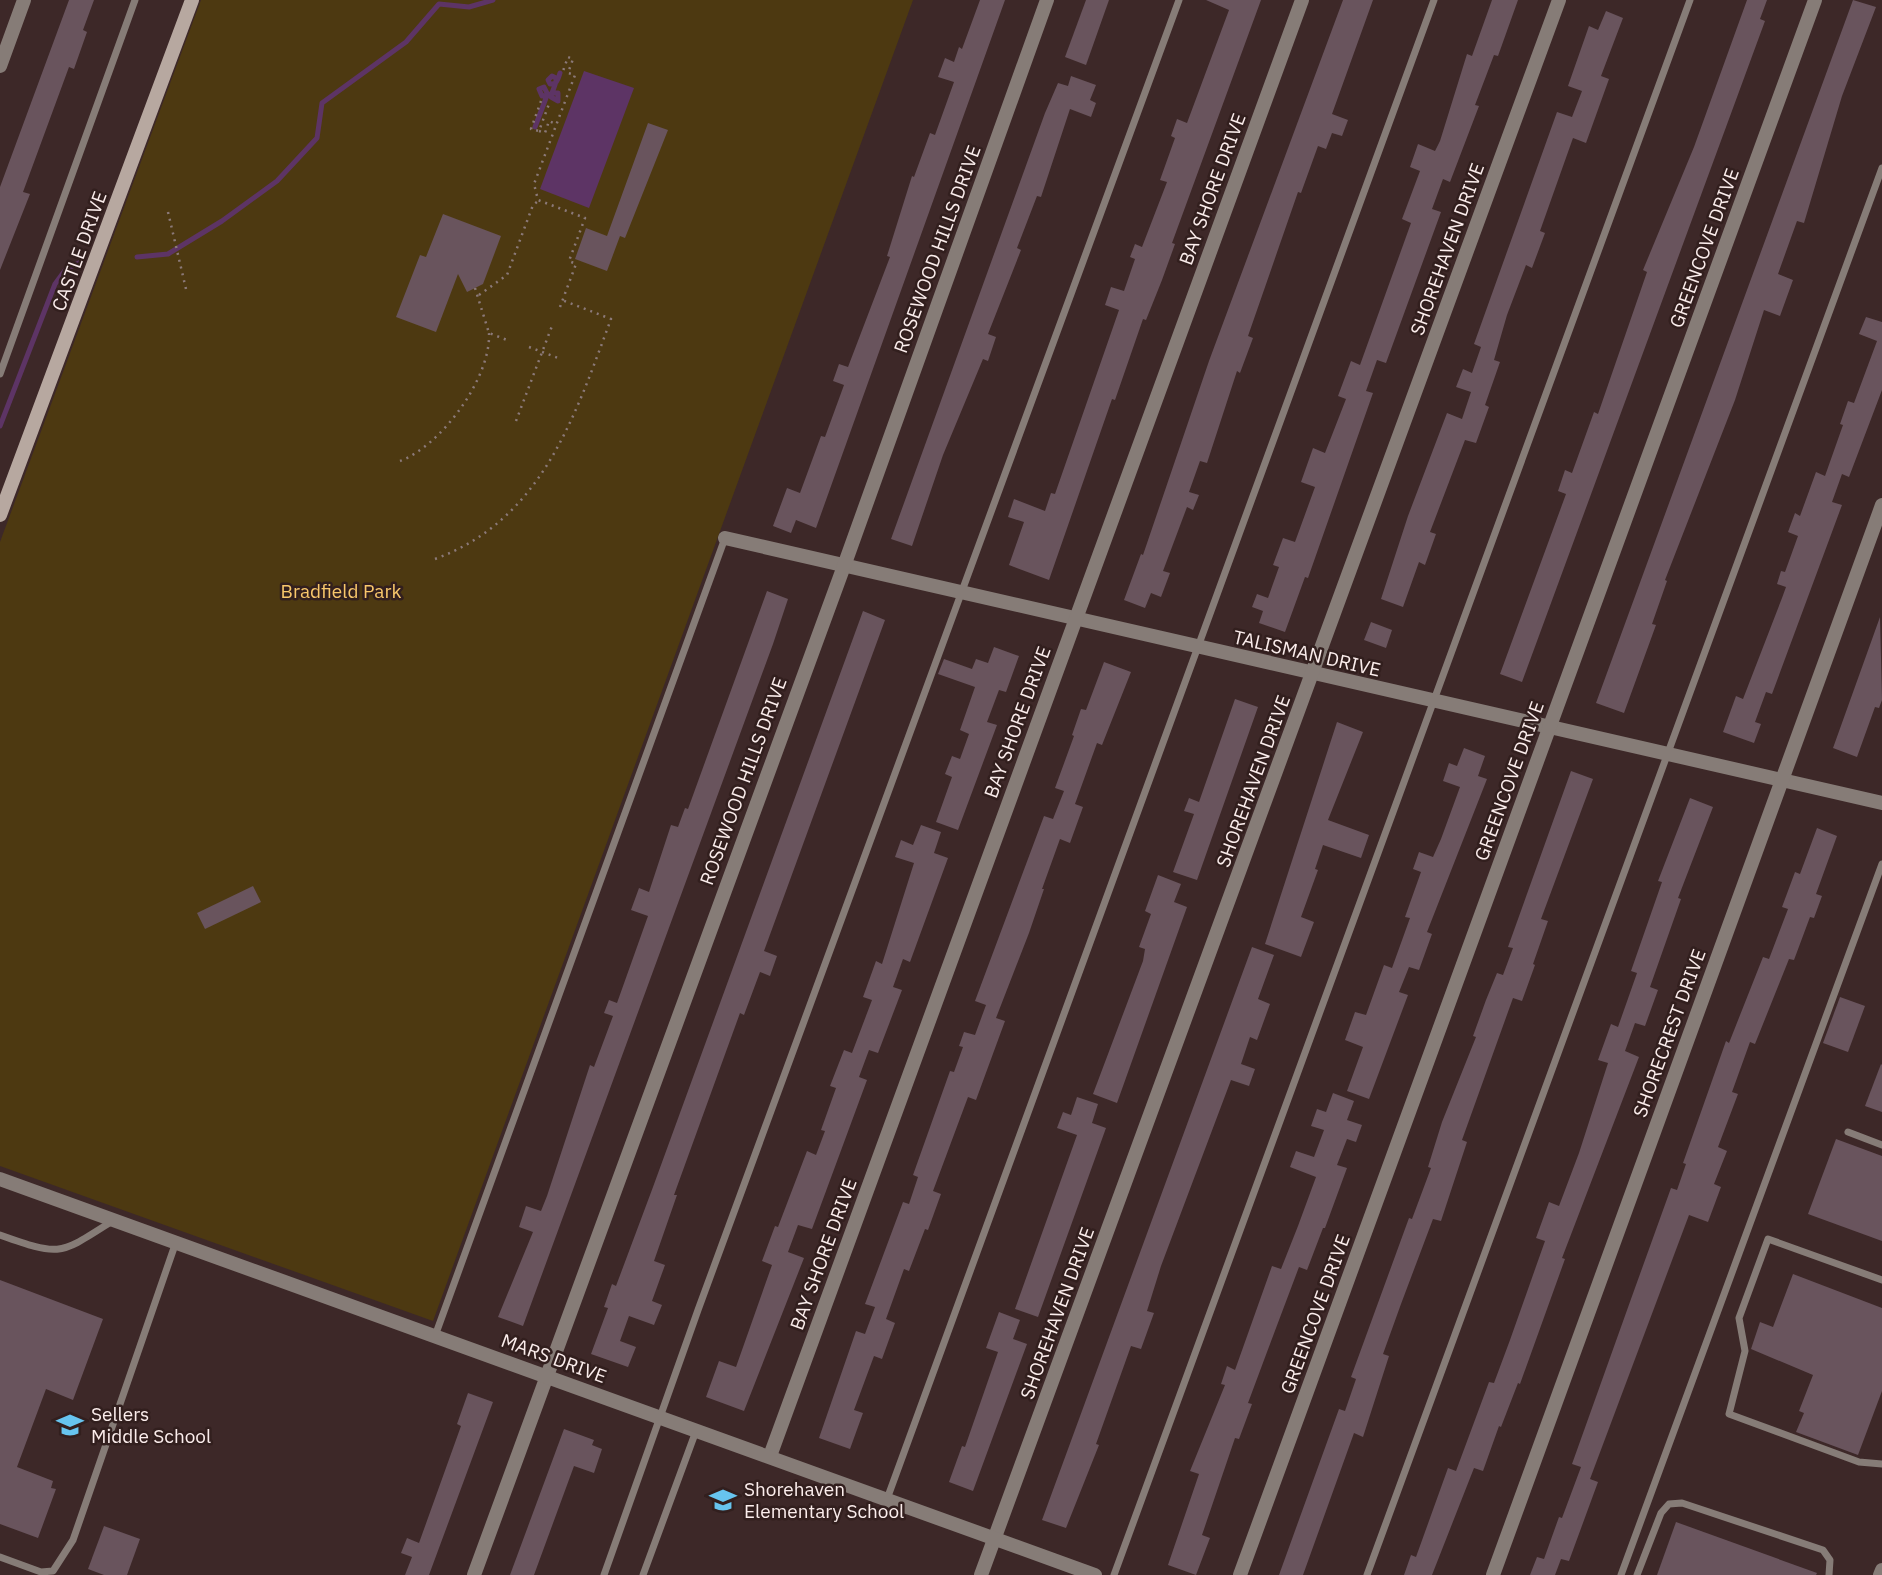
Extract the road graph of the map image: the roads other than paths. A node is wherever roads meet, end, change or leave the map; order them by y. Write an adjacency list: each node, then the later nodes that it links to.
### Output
1 (24, 0): 11 (street)
2 (135, 0): 13 (lane)
3 (192, 0): 16 (main road, CASTLE DRIVE)
4 (1047, 0): 18 (street, ROSEWOOD HILLS DRIVE)
5 (1179, 0): 19 (lane)
6 (1302, 0): 20 (street, BAY SHORE DRIVE)
7 (1434, 0): 21 (lane)
8 (1559, 0): 22 (street, SHOREHAVEN DRIVE)
9 (1690, 0): 23 (lane)
10 (1815, 0): 24 (street, GREENCOVE DRIVE)
11 (0, 66)
12 (1882, 168): 25 (lane)
13 (3, 358): 14 (lane)
14 (0, 374)
15 (1882, 505): 26 (street, SHORECREST DRIVE)
16 (0, 515)
17 (725, 538): 18 (street, TALISMAN DRIVE); 36 (lane)
18 (844, 566): 19 (street, TALISMAN DRIVE); 37 (street, ROSEWOOD HILLS DRIVE)
19 (962, 594): 20 (street, TALISMAN DRIVE); 38 (lane)
20 (1075, 619): 21 (street, TALISMAN DRIVE); 40 (street, BAY SHORE DRIVE)
21 (1199, 648): 22 (street, TALISMAN DRIVE); 42 (lane)
22 (1313, 674): 23 (street, TALISMAN DRIVE); 43 (street, SHOREHAVEN DRIVE)
23 (1434, 703): 24 (street, TALISMAN DRIVE); 50 (lane)
24 (1549, 728): 25 (street, TALISMAN DRIVE); 51 (street, GREENCOVE DRIVE)
25 (1667, 754): 26 (street, TALISMAN DRIVE); 52 (lane)
26 (1781, 780): 27 (street, TALISMAN DRIVE); 53 (street, SHORECREST DRIVE)
27 (1882, 803)
28 (1882, 863): 54 (lane)
29 (1848, 1132): 30 (lane)
30 (1882, 1145)
31 (0, 1179): 32 (street, MARS DRIVE)
32 (114, 1220): 33 (lane); 34 (street, MARS DRIVE)
33 (0, 1235)
34 (176, 1242): 36 (street, MARS DRIVE); 44 (lane)
35 (1882, 1280): 41 (lane)
36 (435, 1336): 37 (street, MARS DRIVE)
37 (548, 1376): 38 (street, MARS DRIVE); 45 (street, ROSEWOOD HILLS DRIVE)
38 (660, 1417): 39 (street, MARS DRIVE); 46 (lane)
39 (696, 1430): 40 (street, MARS DRIVE); 47 (lane)
40 (770, 1456): 42 (street, MARS DRIVE)
41 (1882, 1464)
42 (887, 1499): 43 (street, MARS DRIVE)
43 (995, 1538): 48 (street, SHOREHAVEN DRIVE); 49 (street, MARS DRIVE)
44 (0, 1557)
45 (474, 1575)
46 (604, 1575)
47 (643, 1575)
48 (981, 1575)
49 (1095, 1575)
50 (1114, 1575)
51 (1240, 1575)
52 (1367, 1575)
53 (1493, 1575)
54 (1622, 1575)
55 (1637, 1575): 56 (lane)
56 (1829, 1575)

